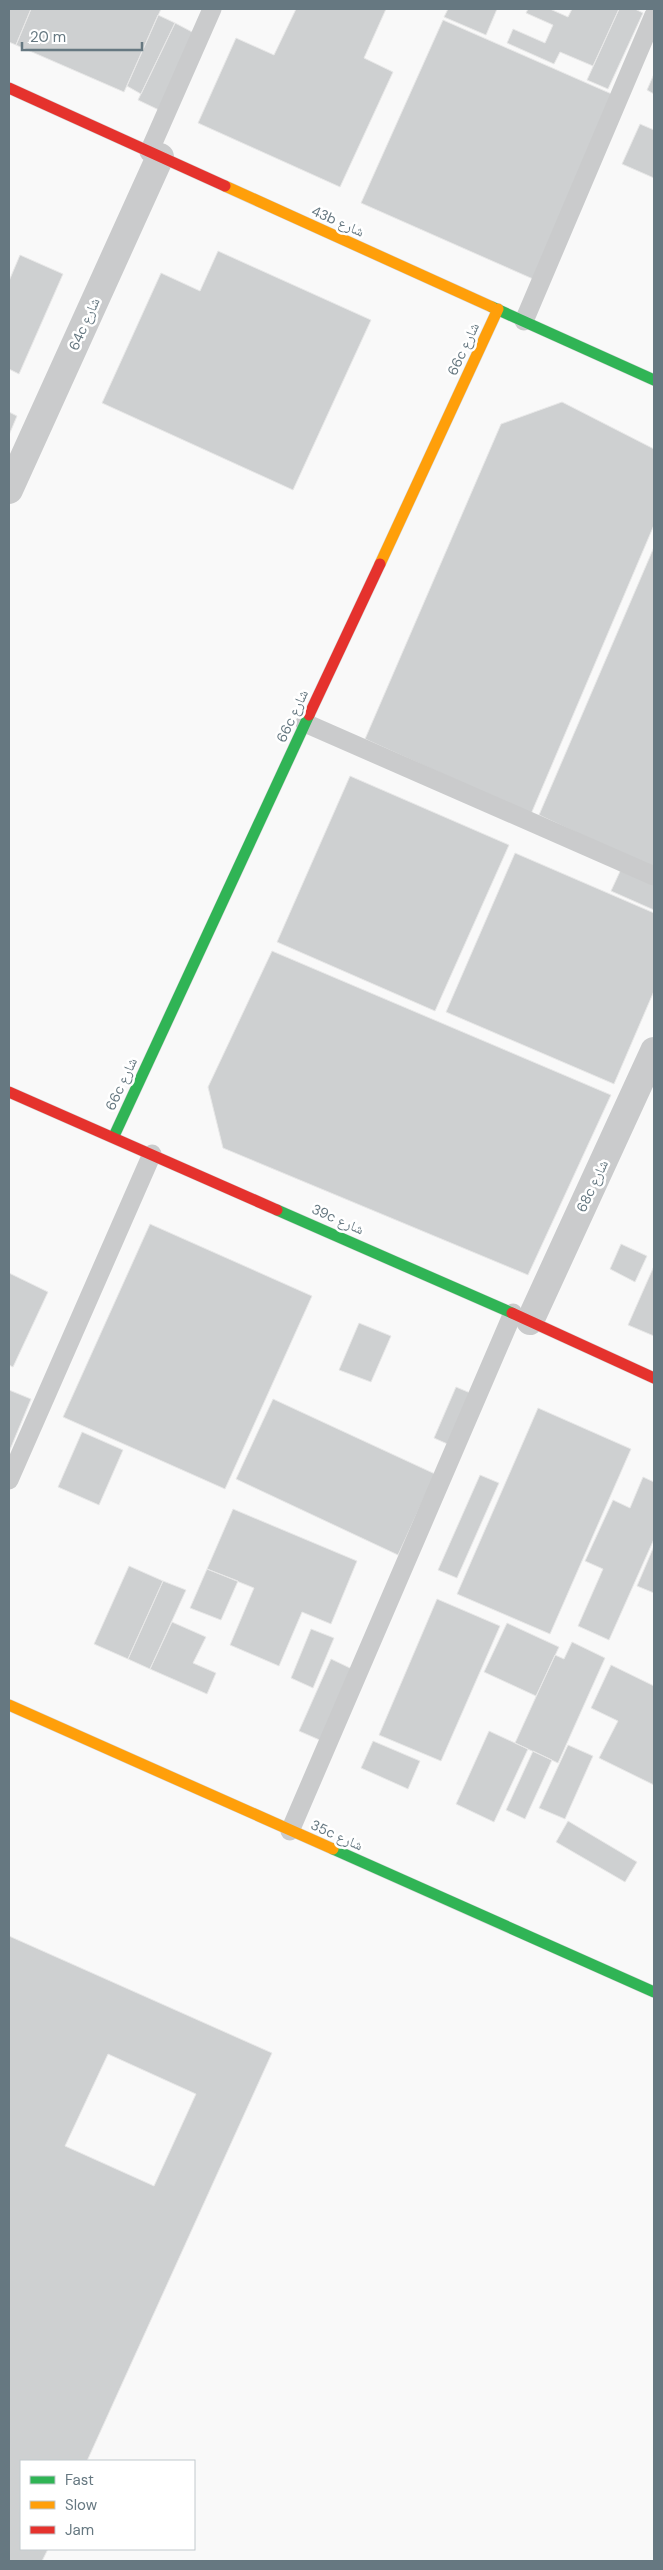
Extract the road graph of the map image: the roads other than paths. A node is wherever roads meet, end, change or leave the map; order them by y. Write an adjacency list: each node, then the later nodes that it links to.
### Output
1 (212, 9): 4 (lane)
2 (654, 15): 6 (lane)
3 (9, 88): 4 (street, 43b شارع)
4 (154, 154): 5 (street, 43b شارع); 8 (street, 64c شارع)
5 (498, 309): 6 (street, 43b شارع); 9 (street, 66c شارع)
6 (524, 321): 7 (street, 43b شارع)
7 (654, 380)
8 (9, 490)
9 (305, 723): 10 (lane); 13 (street, 66c شارع)
10 (654, 876)
11 (654, 1051): 15 (street, 68c شارع)
12 (9, 1092): 13 (street, 39c شارع)
13 (114, 1136): 14 (street, 39c شارع)
14 (152, 1154): 15 (street, 39c شارع); 17 (lane)
15 (522, 1317): 16 (street, 39c شارع); 19 (lane)
16 (654, 1378)
17 (9, 1480)
18 (9, 1705): 19 (street, 35c شارع)
19 (290, 1830): 20 (street, 35c شارع)
20 (654, 1992)

